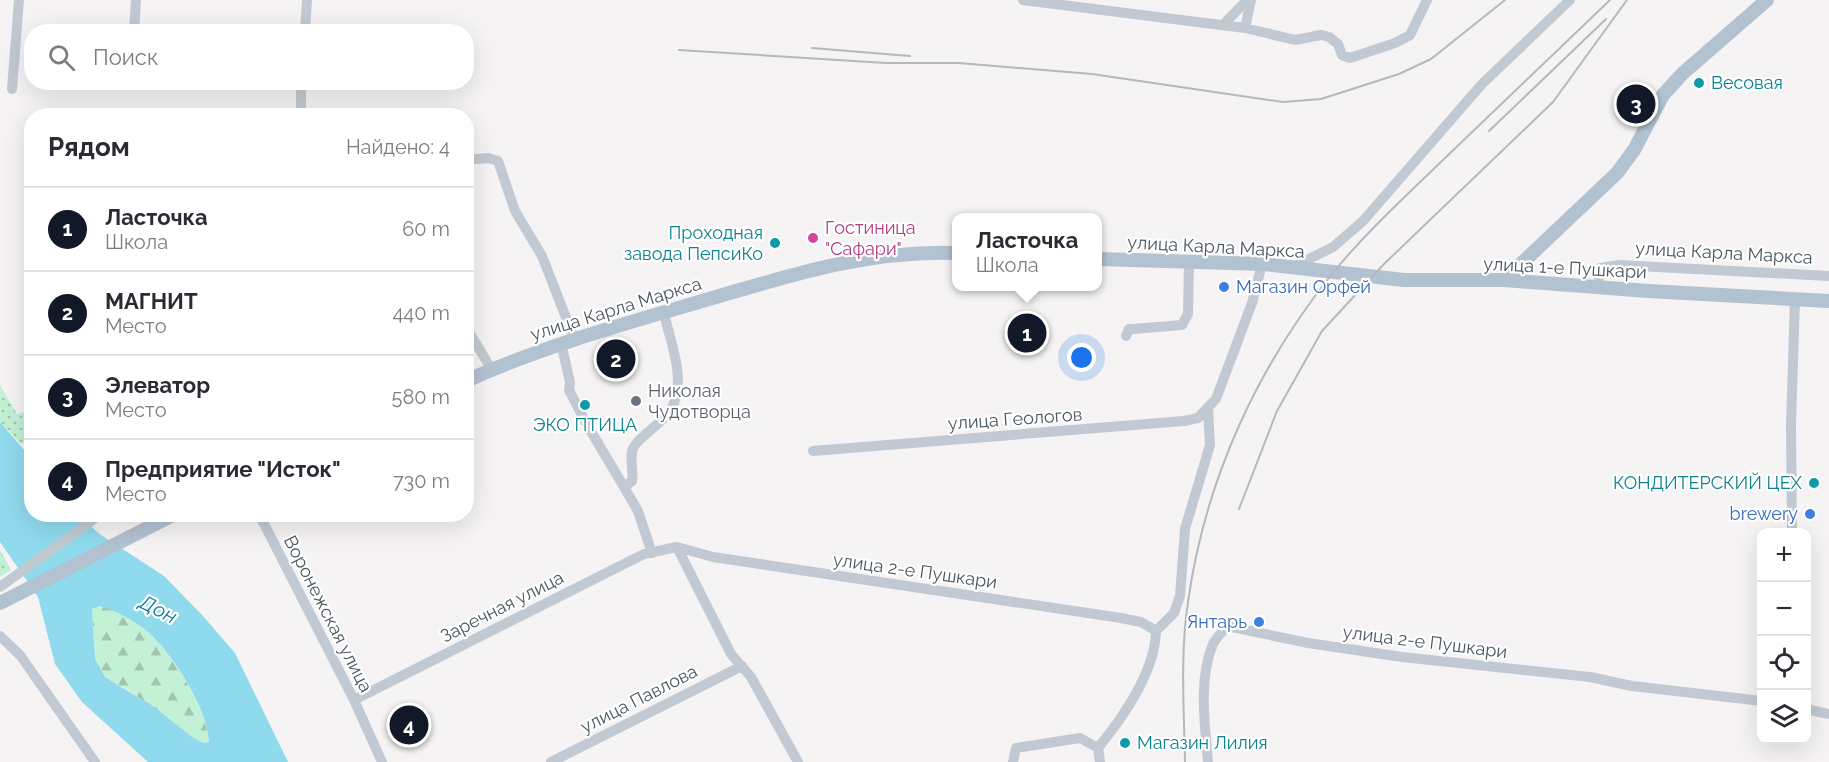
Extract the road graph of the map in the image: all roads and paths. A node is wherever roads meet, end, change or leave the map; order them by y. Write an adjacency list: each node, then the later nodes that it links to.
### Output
1 (19, 0): 15 (street)
2 (136, 0): 11 (street)
3 (307, 0): 12 (street)
4 (1023, 0): 10 (street)
5 (1247, 0): 13 (street)
6 (1251, 0): 14 (street)
7 (1427, 0): 14 (street)
8 (1570, 0): 24 (street)
9 (1767, 0): 19 (main road)
10 (1070, 3): 13 (street)
11 (134, 24)
12 (306, 24)
13 (1223, 25): 14 (street)
14 (1245, 28)
15 (12, 89)
16 (301, 90): 17 (street)
17 (300, 108)
18 (474, 159): 35 (street)
19 (1537, 250): 27 (main road); 28 (main road)
20 (952, 254): 32 (main road, улица Карла Маркса)
21 (1102, 259): 22 (main road, улица Карла Маркса)
22 (1189, 262): 23 (main road, улица Карла Маркса); 33 (street)
23 (1262, 264): 24 (main road, улица Карла Маркса); 38 (street)
24 (1295, 266): 25 (main road, улица Карла Маркса)
25 (1333, 273): 27 (main road, улица 1-е Пушкари)
26 (1829, 276): 29 (street, улица Карла Маркса)
27 (1504, 280): 28 (main road, улица 1-е Пушкари)
28 (1546, 283): 29 (main road, улица 1-е Пушкари)
29 (1598, 287): 30 (main road, улица 1-е Пушкари)
30 (1795, 298): 31 (main road, улица 1-е Пушкари); 44 (street)
31 (1829, 301)
32 (664, 312): 35 (main road, улица Карла Маркса); 40 (street)
33 (1126, 336)
34 (474, 340): 36 (street)
35 (567, 340): 36 (main road, улица Карла Маркса); 40 (street)
36 (492, 370): 37 (main road, улица Карла Маркса)
37 (474, 378)
38 (1212, 403): 39 (street, улица Геологов); 49 (street)
39 (813, 451)
40 (624, 487): 46 (street)
41 (90, 522): 47 (street)
42 (160, 522): 48 (main road)
43 (263, 522): 52 (street, Воронежская улица)
44 (1792, 528)
45 (673, 548): 46 (street, Заречная улица); 49 (street, улица 2-е Пушкари); 51 (street)
46 (652, 553): 52 (street, Заречная улица)
47 (0, 587)
48 (0, 603)
49 (1156, 631): 56 (street)
50 (0, 636): 57 (street)
51 (742, 666): 59 (street, улица Павлова); 60 (street)
52 (354, 700): 58 (street, Воронежская улица)
53 (1757, 701): 63 (street, улица 2-е Пушкари)
54 (1811, 709): 55 (street)
55 (1829, 714)
56 (1098, 748): 61 (street); 62 (street)
57 (95, 762)
58 (382, 762)
59 (551, 762)
60 (798, 762)
61 (1012, 762)
62 (1100, 762)
63 (1208, 762)

